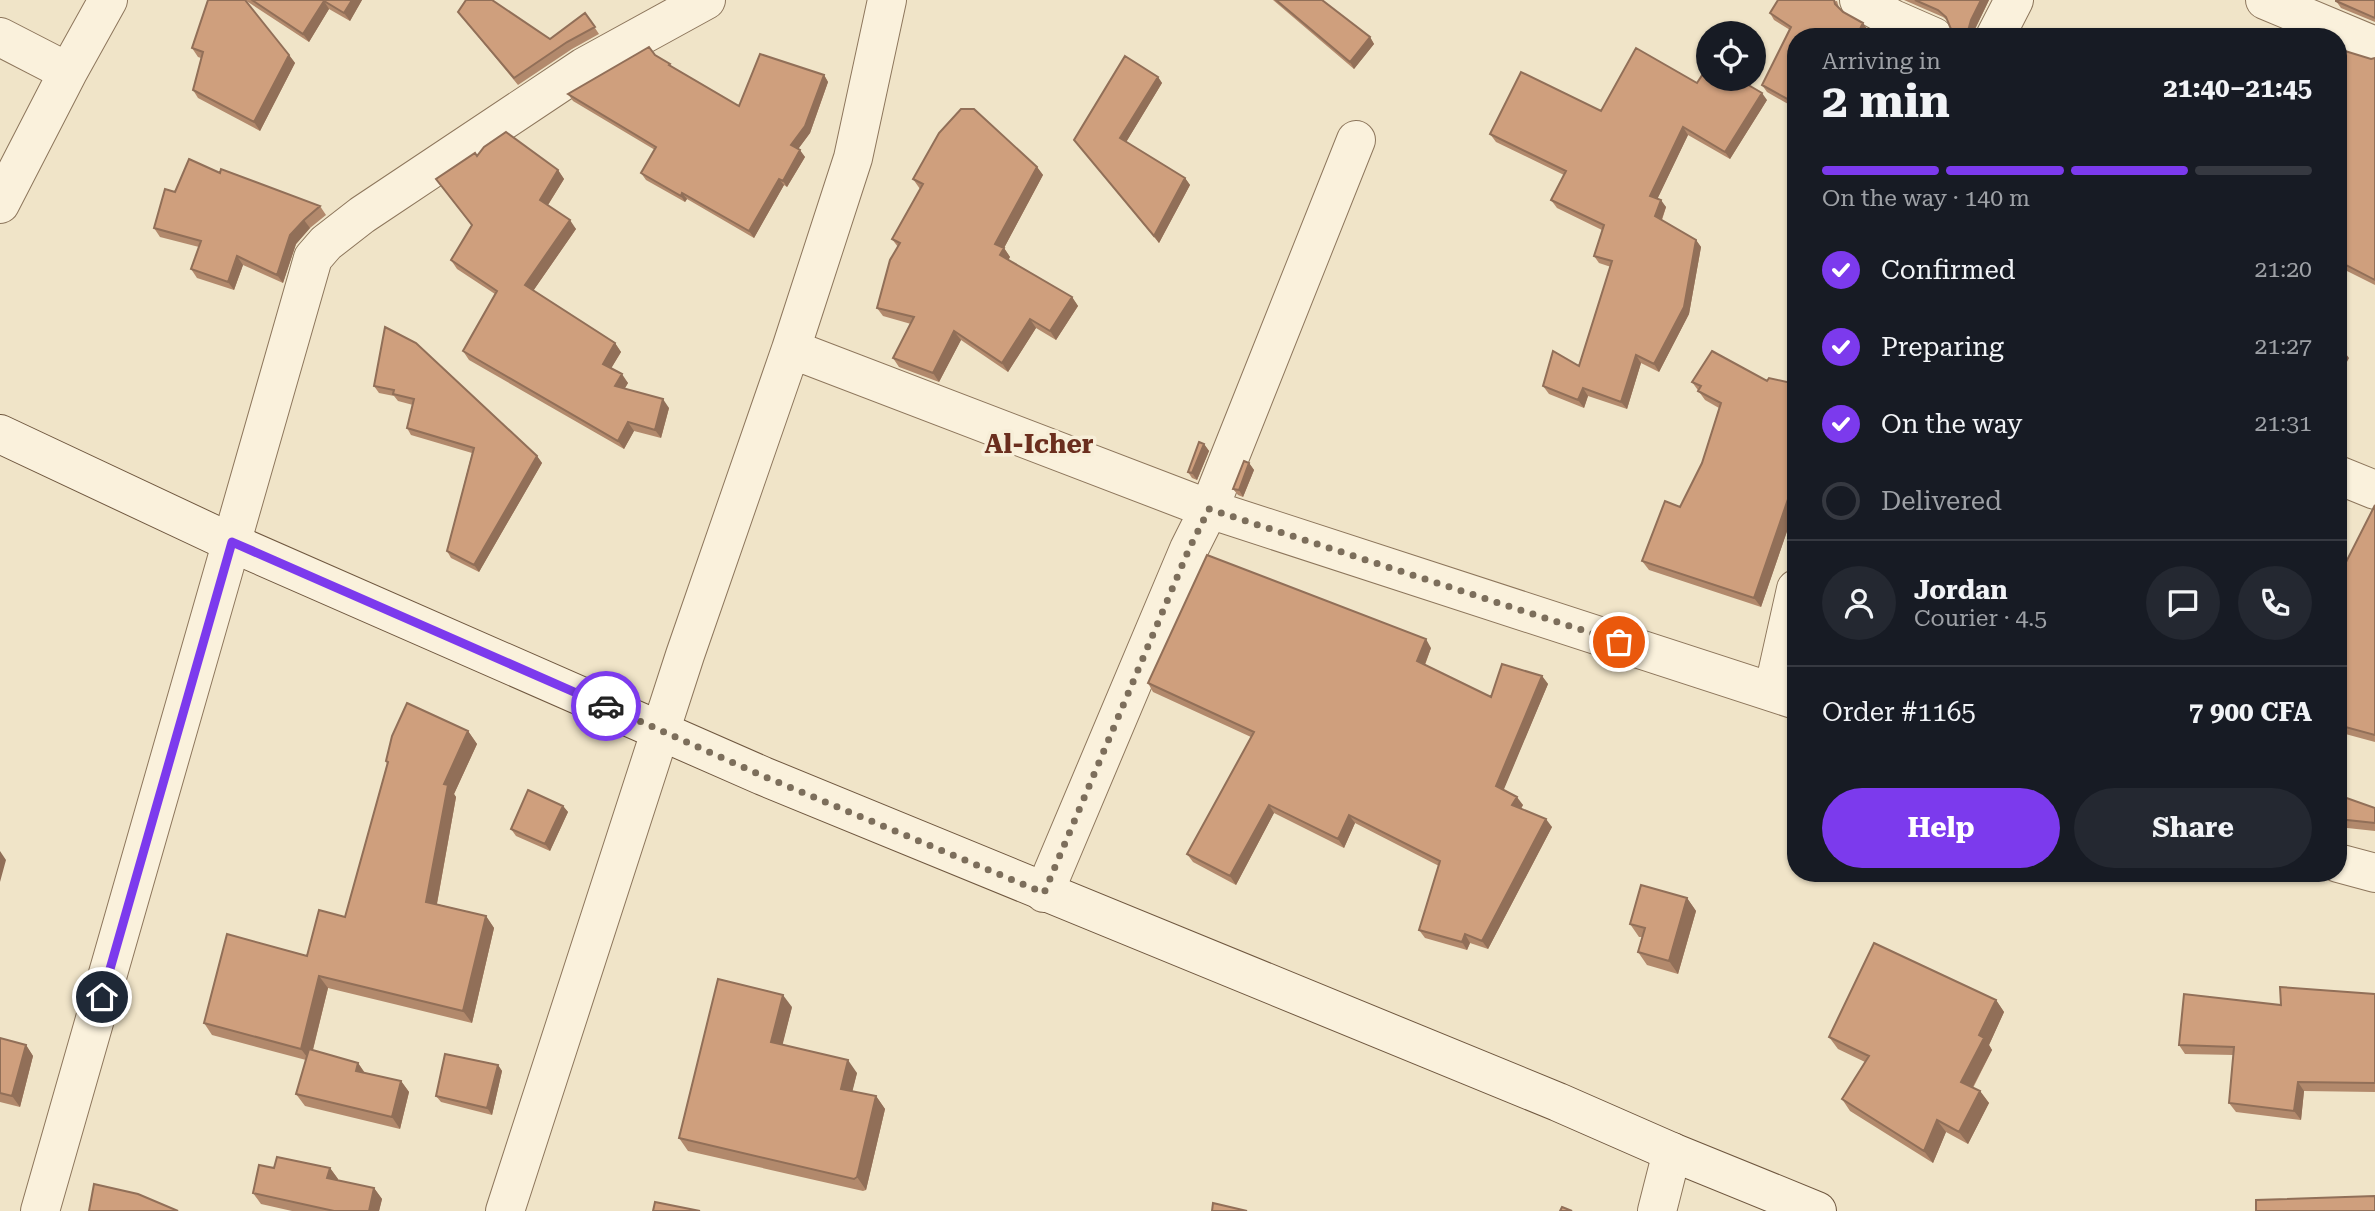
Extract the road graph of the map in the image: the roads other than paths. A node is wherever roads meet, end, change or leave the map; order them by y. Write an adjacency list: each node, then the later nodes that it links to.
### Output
1 (108, 0): 13 (street)
2 (706, 0): 21 (street)
3 (887, 0): 16 (street)
4 (1859, 0): 7 (street)
5 (2014, 0): 8 (street)
6 (2265, 0): 9 (street)
7 (1913, 28)
8 (2000, 28)
9 (2332, 28)
10 (2347, 34): 12 (street)
11 (0, 37): 13 (street)
12 (2375, 46)
13 (68, 72): 15 (street)
14 (1356, 140): 20 (street)
15 (0, 204)
16 (791, 349): 20 (street); 24 (street)
17 (0, 434): 21 (street)
18 (2347, 479): 19 (street)
19 (2375, 490)
20 (1209, 509): 23 (street); 27 (street)
21 (232, 542): 24 (street); 29 (street)
22 (1787, 669): 23 (street)
23 (1784, 696)
24 (662, 730): 27 (street); 30 (street)
25 (2347, 865): 26 (street)
26 (2375, 873)
27 (1044, 893): 28 (street)
28 (1672, 1152): 31 (street); 32 (street)
29 (40, 1211)
30 (505, 1211)
31 (1657, 1211)
32 (1817, 1211)

